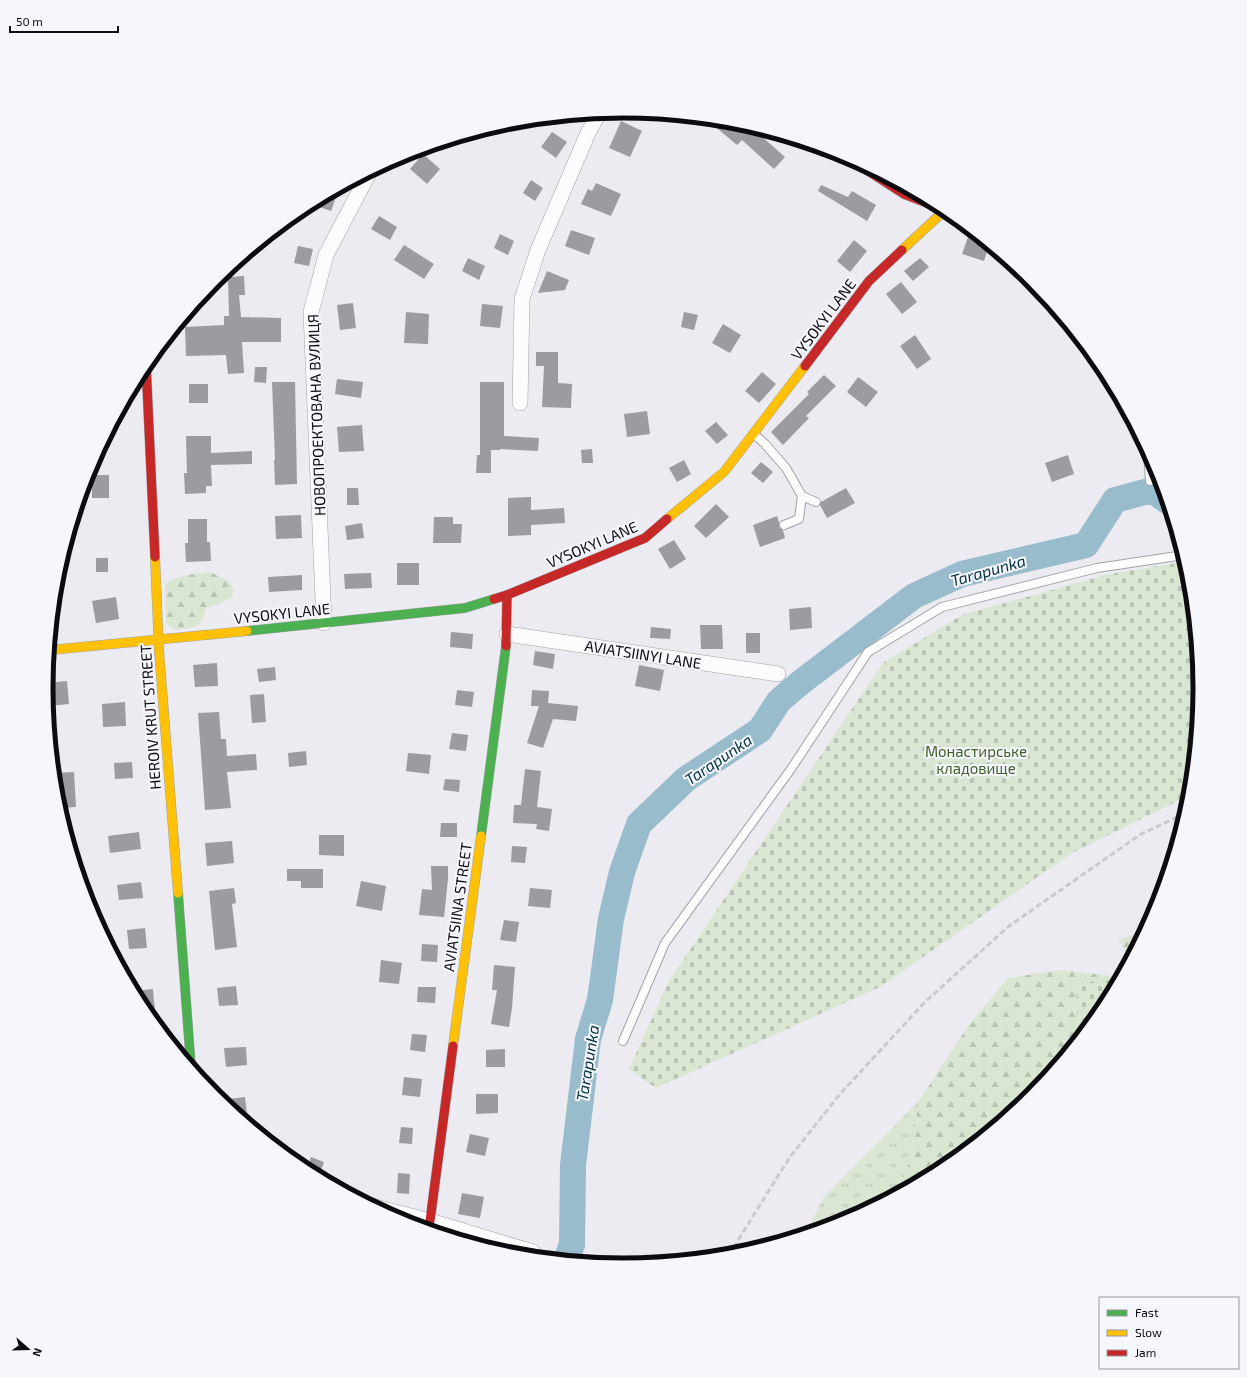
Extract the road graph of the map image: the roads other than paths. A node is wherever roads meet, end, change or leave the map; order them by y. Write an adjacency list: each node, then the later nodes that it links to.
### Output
1 (596, 119): 7 (street)
2 (365, 180): 16 (street, НОВОПРОЕКТОВАНА ВУЛИЦЯ)
3 (884, 181): 4 (street)
4 (917, 199)
5 (942, 215): 8 (street, VYSOKYI LANE)
6 (147, 376): 18 (street, HEROIV KRUT STREET)
7 (520, 403)
8 (754, 434): 11 (lane); 15 (street, VYSOKYI LANE)
9 (1149, 466): 10 (lane)
10 (1150, 481)
11 (802, 496): 12 (lane); 13 (lane)
12 (816, 502)
13 (784, 525)
14 (1178, 556): 21 (lane)
15 (507, 596): 16 (street, VYSOKYI LANE); 17 (street, AVIATSIINA STREET)
16 (324, 623): 18 (street, VYSOKYI LANE)
17 (507, 634): 20 (street, AVIATSIINYI LANE); 24 (street, AVIATSIINA STREET)
18 (158, 641): 19 (street, VYSOKYI LANE); 22 (street, HEROIV KRUT STREET)
19 (54, 650)
20 (778, 674)
21 (623, 1041)
22 (190, 1059)
23 (398, 1213): 24 (street)
24 (430, 1221): 25 (street)
25 (529, 1251)

